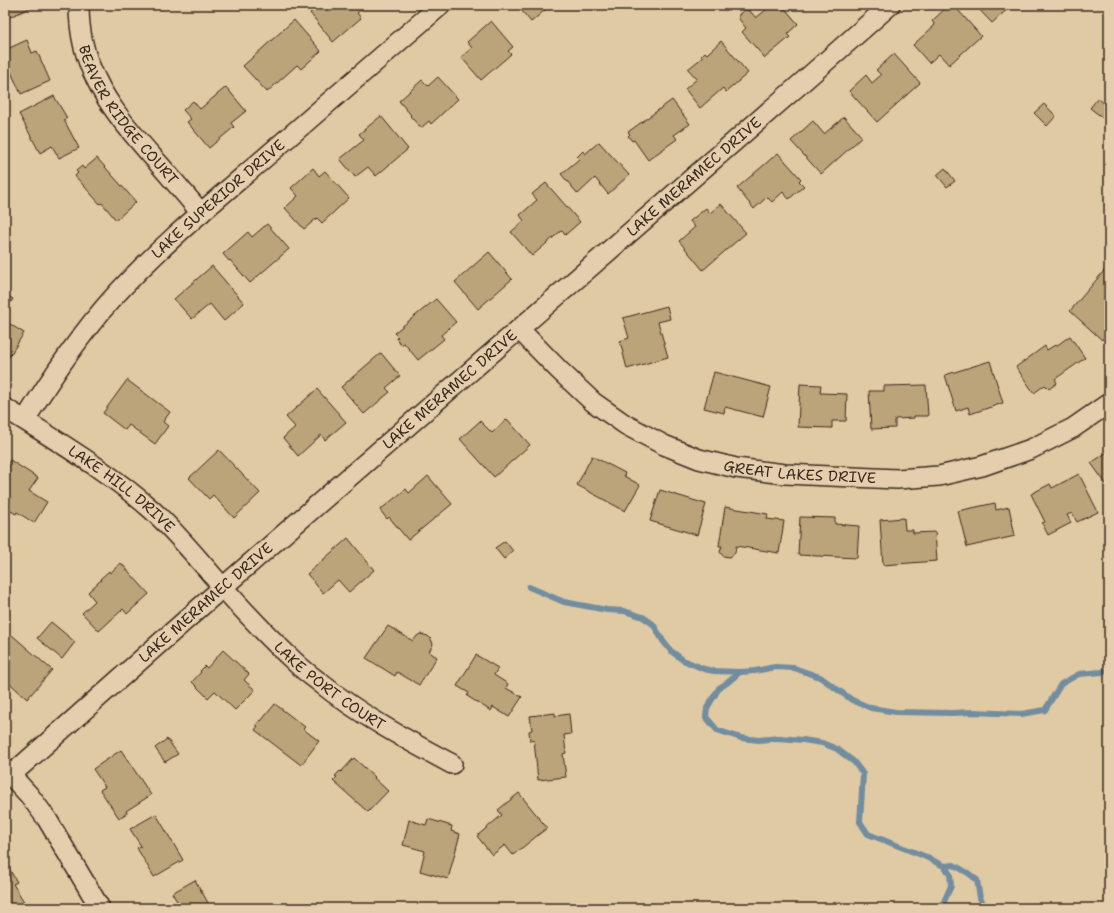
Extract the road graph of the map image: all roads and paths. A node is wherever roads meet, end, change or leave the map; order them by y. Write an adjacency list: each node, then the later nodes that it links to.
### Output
1 (79, 5): 4 (street, BEAVER RIDGE COURT)
2 (441, 5): 4 (street, LAKE SUPERIOR DRIVE)
3 (890, 5): 5 (street, LAKE MERAMEC DRIVE)
4 (201, 213): 8 (street, LAKE SUPERIOR DRIVE)
5 (519, 329): 6 (street, GREAT LAKES DRIVE); 9 (street, LAKE MERAMEC DRIVE)
6 (1109, 403)
7 (5, 408): 8 (street, LAKE HILL DRIVE)
8 (25, 420): 9 (street, LAKE HILL DRIVE)
9 (223, 587): 10 (street, LAKE PORT COURT); 11 (street, LAKE MERAMEC DRIVE)
10 (452, 764)
11 (8, 772): 12 (street)
12 (100, 908)

